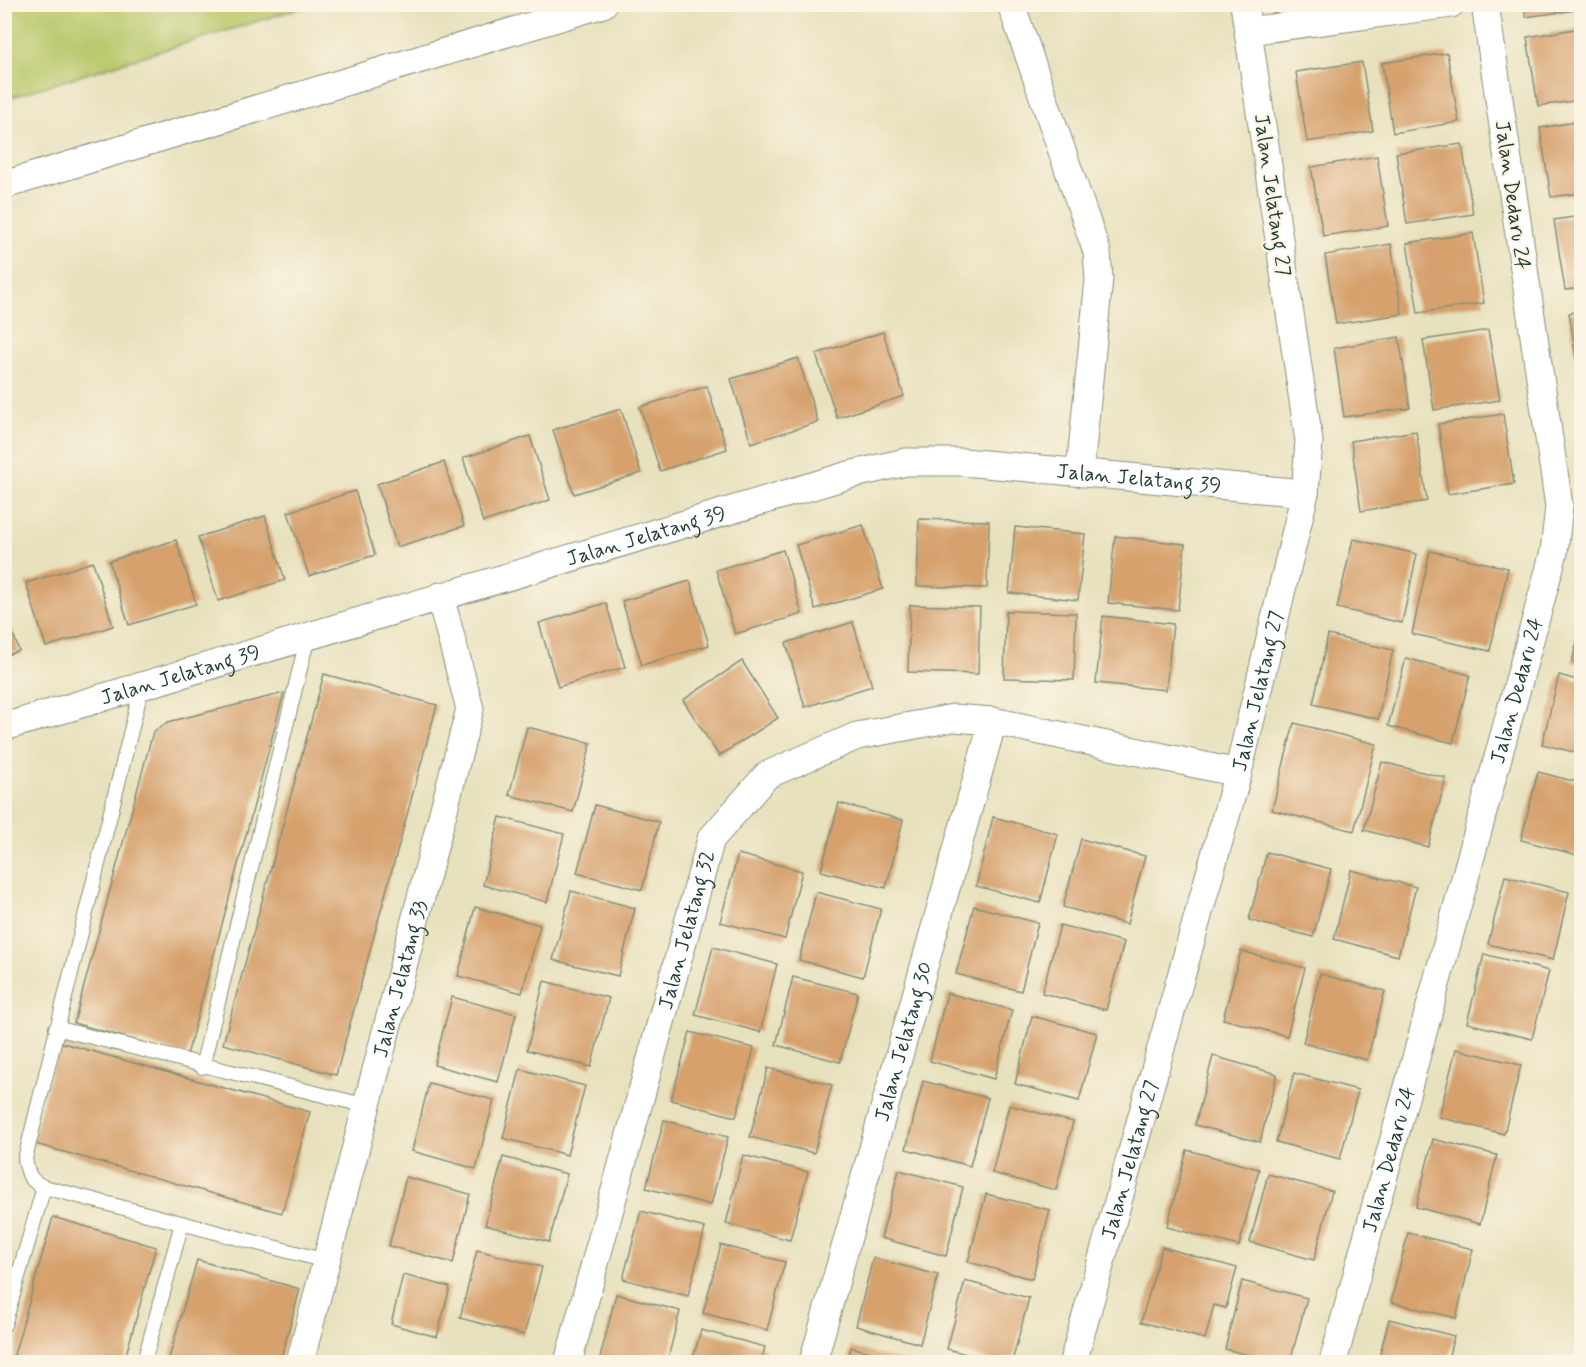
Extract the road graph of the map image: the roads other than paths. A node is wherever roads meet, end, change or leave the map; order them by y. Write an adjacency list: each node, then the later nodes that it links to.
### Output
1 (603, 4): 7 (street)
2 (1011, 4): 8 (street)
3 (1244, 4): 6 (street, Jalan Jelatang 27)
4 (1451, 4): 6 (street)
5 (1485, 4): 28 (street, Jalan Dedaru 24)
6 (1248, 31): 9 (street, Jalan Jelatang 27)
7 (4, 185)
8 (1080, 471): 9 (street, Jalan Jelatang 39); 10 (street, Jalan Jelatang 39)
9 (1305, 493): 15 (street, Jalan Jelatang 27)
10 (440, 596): 11 (street, Jalan Jelatang 39); 18 (street, Jalan Jelatang 33)
11 (308, 636): 12 (street, Jalan Jelatang 39); 17 (lane)
12 (142, 686): 14 (street, Jalan Jelatang 39); 16 (lane)
13 (993, 721): 15 (street, Jalan Jelatang 32); 25 (street, Jalan Jelatang 32); 26 (street, Jalan Jelatang 30)
14 (4, 727)
15 (1238, 773): 27 (street, Jalan Jelatang 27)
16 (56, 1028): 17 (lane); 19 (lane)
17 (202, 1067): 18 (lane)
18 (367, 1106): 21 (street, Jalan Jelatang 33)
19 (44, 1187): 20 (lane); 22 (lane)
20 (182, 1223): 21 (lane); 23 (lane)
21 (326, 1261): 24 (street, Jalan Jelatang 33)
22 (4, 1325)
23 (144, 1362)
24 (300, 1362)
25 (568, 1362)
26 (813, 1362)
27 (1073, 1362)
28 (1333, 1362)

